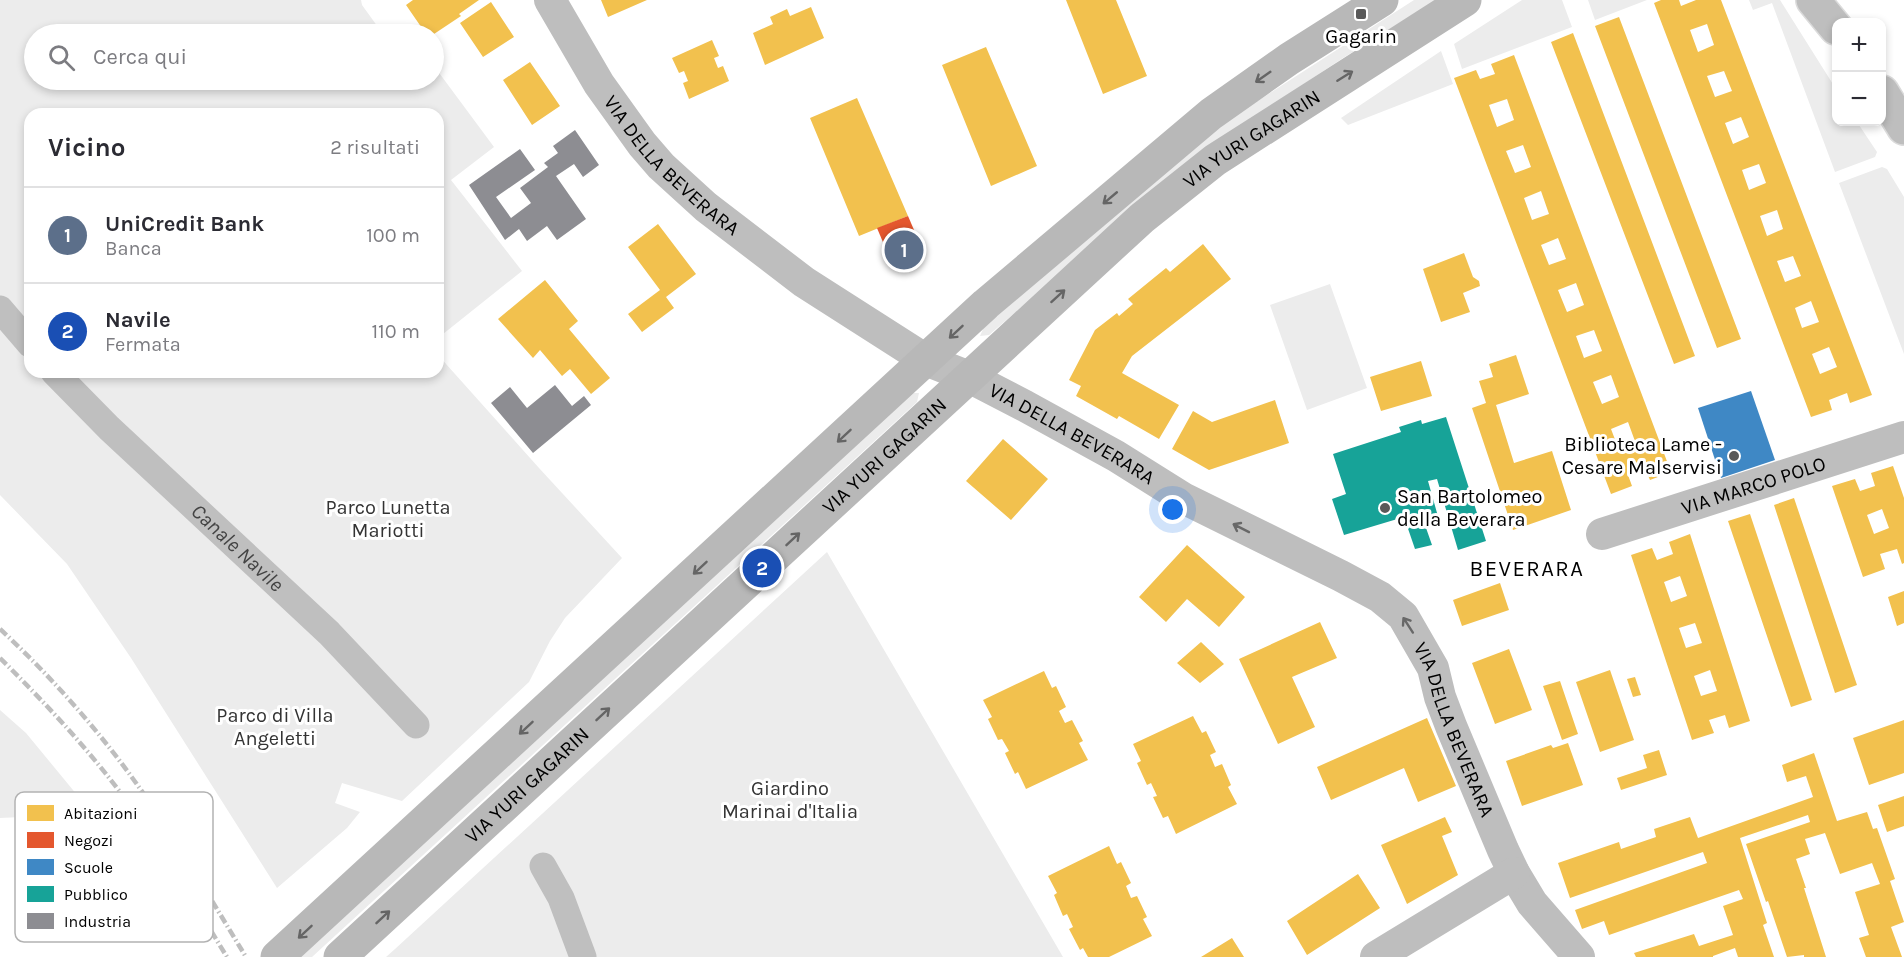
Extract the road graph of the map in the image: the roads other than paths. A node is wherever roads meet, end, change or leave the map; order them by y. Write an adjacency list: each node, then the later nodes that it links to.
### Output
1 (550, 0): 10 (street, VIA DELLA BEVERARA)
2 (1382, 0): 10 (main road, VIA YURI GAGARIN, one-way to 10)
3 (1465, 0): 11 (main road, VIA YURI GAGARIN, one-way to 3)
4 (1813, 0): 7 (main road)
5 (1833, 0): 6 (main road)
6 (1841, 18)
7 (1832, 23)
8 (1886, 100): 9 (main road)
9 (1904, 128)
10 (926, 360): 11 (street, VIA DELLA BEVERARA); 15 (main road, VIA YURI GAGARIN, one-way to 15)
11 (969, 377): 14 (street, VIA DELLA BEVERARA, one-way to 11); 16 (main road, VIA YURI GAGARIN, one-way to 11)
12 (1904, 437): 13 (street, VIA MARCO POLO)
13 (1602, 534)
14 (1514, 873): 17 (street); 18 (street, VIA DELLA BEVERARA)
15 (277, 957)
16 (340, 957)
17 (1376, 957)
18 (1579, 957)

